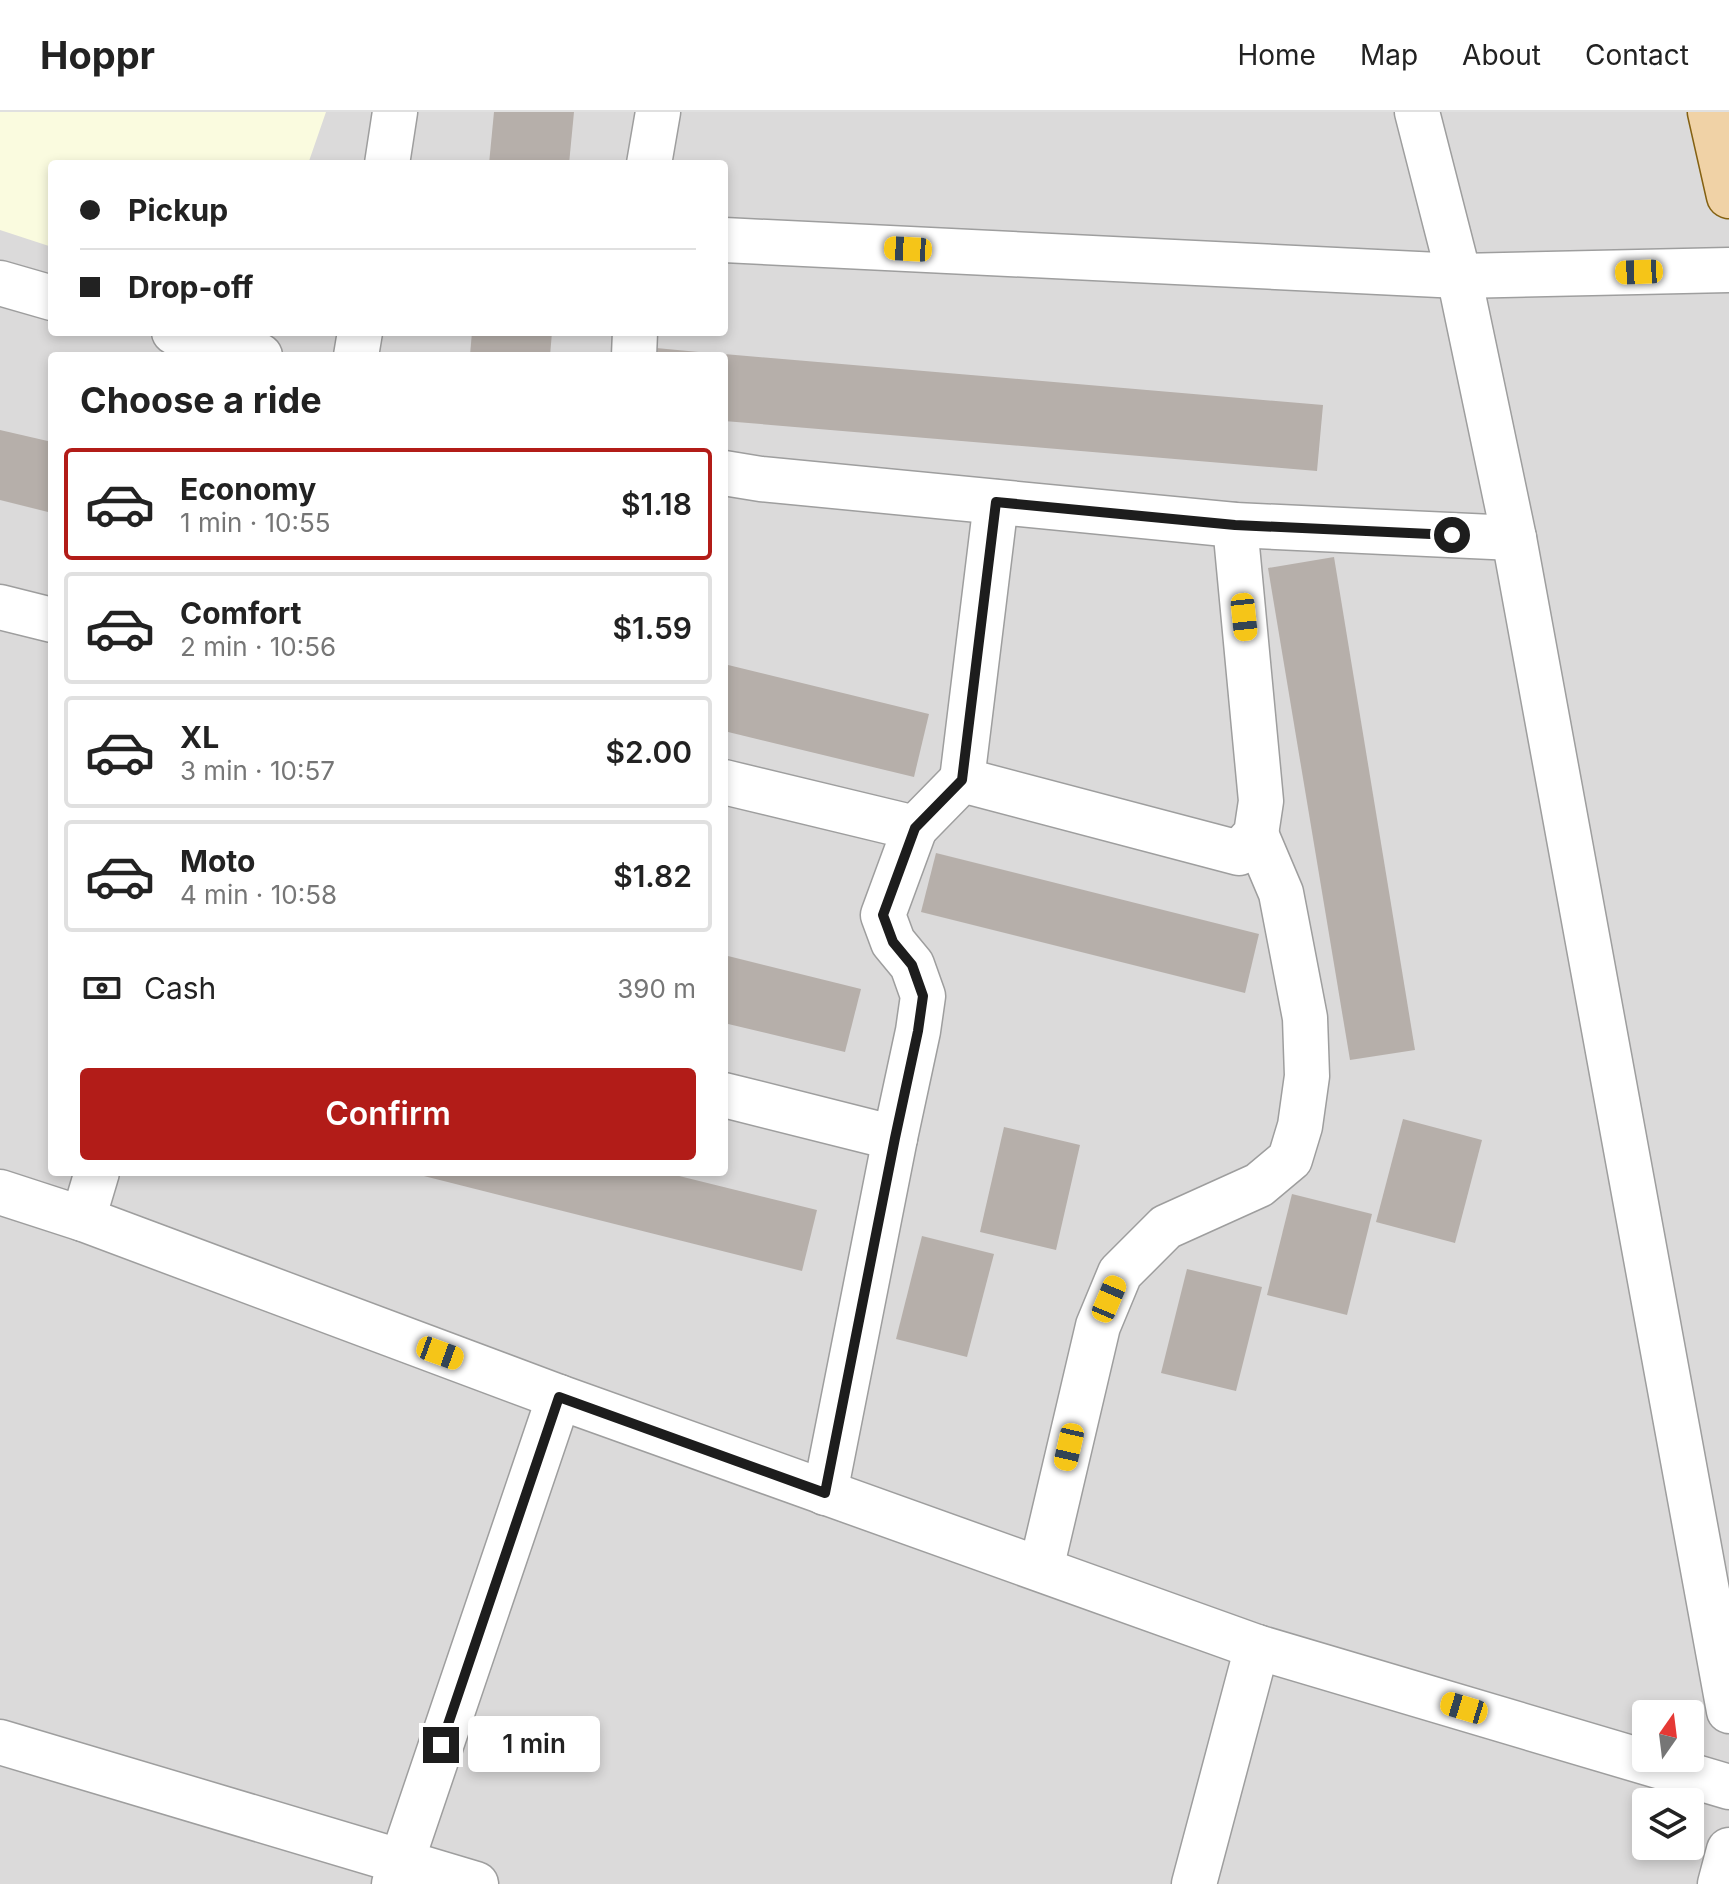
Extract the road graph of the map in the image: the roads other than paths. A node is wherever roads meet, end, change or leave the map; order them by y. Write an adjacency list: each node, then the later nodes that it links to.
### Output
1 (395, 112): 5 (street)
2 (658, 112): 6 (street)
3 (1417, 112): 10 (street)
4 (1710, 112): 7 (main road)
5 (388, 160)
6 (650, 160)
7 (1729, 196)
8 (728, 240): 10 (street)
9 (1729, 270): 10 (street)
10 (1459, 276): 18 (street)
11 (0, 283): 12 (street)
12 (48, 297)
13 (188, 336): 14 (street)
14 (246, 352)
15 (728, 474): 16 (street)
16 (996, 502): 17 (street); 21 (street)
17 (1235, 525): 18 (street); 24 (street)
18 (1514, 538): 34 (street)
19 (0, 607): 20 (street)
20 (48, 619)
21 (962, 780): 23 (street); 24 (street)
22 (728, 783): 23 (street)
23 (915, 828): 26 (street)
24 (1256, 834): 32 (street)
25 (728, 1096): 26 (street)
26 (895, 1138): 31 (street)
27 (96, 1176): 29 (street)
28 (0, 1192): 29 (street)
29 (83, 1219): 30 (street)
30 (559, 1397): 31 (street); 38 (street)
31 (825, 1493): 32 (street)
32 (1041, 1569): 33 (street)
33 (1257, 1647): 36 (street); 40 (street)
34 (1729, 1711)
35 (0, 1742): 38 (street)
36 (1729, 1787)
37 (1729, 1850): 41 (street)
38 (398, 1873): 39 (street)
39 (476, 1884)
40 (1194, 1884)
41 (1720, 1884)

